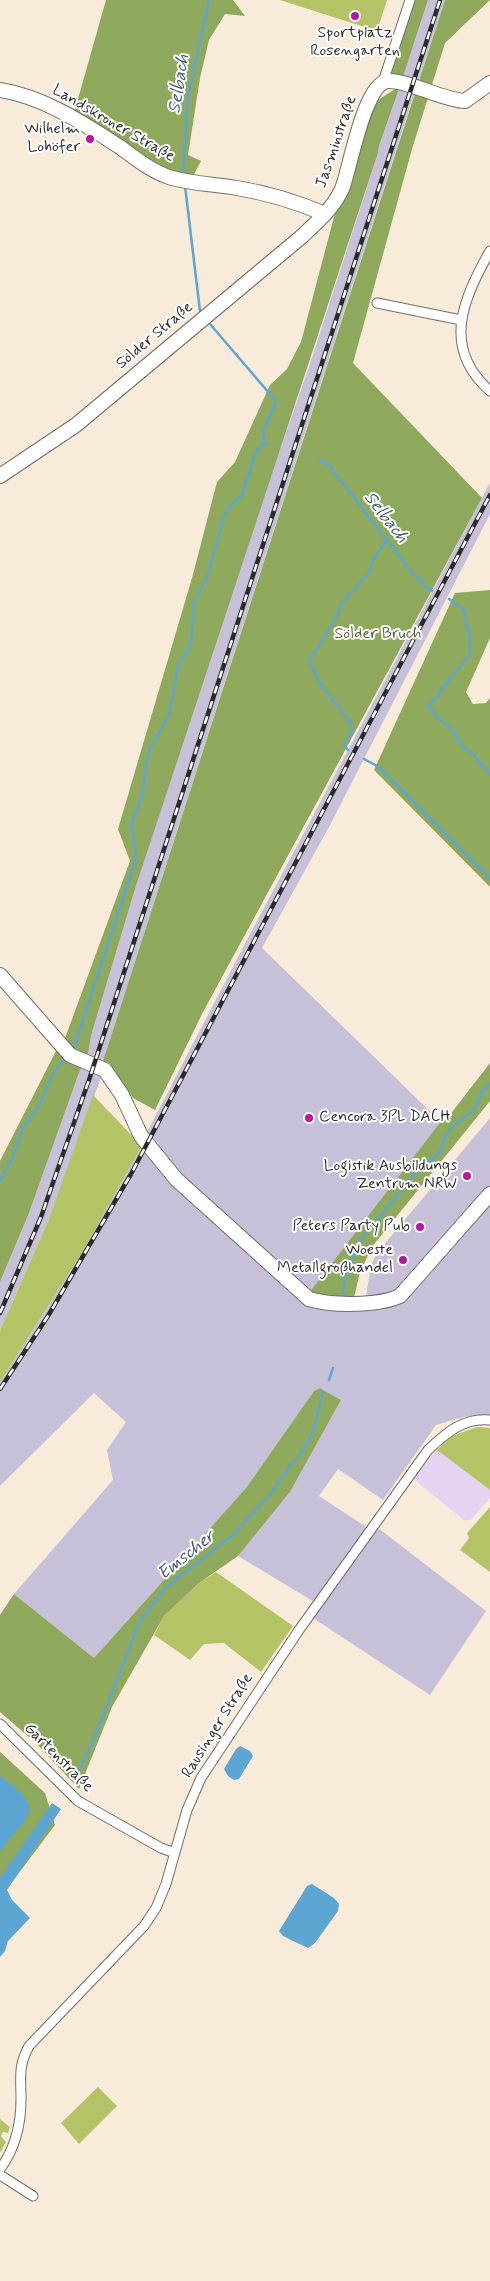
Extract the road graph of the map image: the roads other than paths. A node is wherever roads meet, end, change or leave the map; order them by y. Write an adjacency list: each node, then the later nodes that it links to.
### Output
1 (410, 0): 2 (street, Jasminstraße)
2 (383, 82): 3 (street); 5 (street, Jasminstraße)
3 (490, 83)
4 (0, 90): 5 (street, Landskroner Straße)
5 (325, 214): 10 (street, Sölder Straße)
6 (490, 251): 8 (street)
7 (377, 303): 8 (street)
8 (461, 320): 9 (street)
9 (490, 391)
10 (0, 476)
11 (0, 975): 12 (street)
12 (490, 1194)
13 (490, 1420): 15 (street, Rausinger Straße)
14 (0, 1724): 15 (street, Gartenstraße)
15 (175, 1853): 16 (street, Rausinger Straße)
16 (0, 2169)
17 (0, 2174): 18 (street)
18 (34, 2196)

